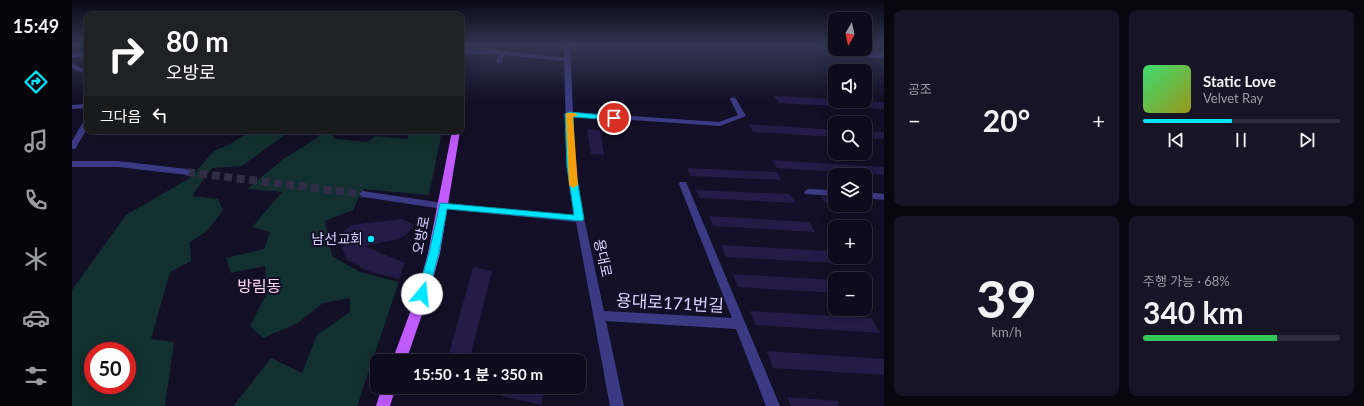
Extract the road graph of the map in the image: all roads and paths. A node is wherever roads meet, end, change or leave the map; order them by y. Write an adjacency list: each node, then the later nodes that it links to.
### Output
1 (568, 64): 7 (street, 용대로)
2 (72, 66): 3 (street)
3 (84, 71)
4 (733, 99): 7 (street)
5 (84, 106): 6 (street)
6 (72, 108)
7 (569, 114): 20 (street, 용대로)
8 (84, 128): 10 (street)
9 (455, 134): 19 (main road, 오방로)
10 (72, 147)
11 (72, 164): 12 (street)
12 (187, 172)
13 (682, 184): 22 (street)
14 (808, 192): 15 (street)
15 (828, 193)
16 (363, 194): 19 (street)
17 (872, 195): 18 (street)
18 (884, 196)
19 (443, 206): 20 (street, 오방로); 23 (main road, 오방로)
20 (579, 219): 21 (street, 용대로)
21 (599, 316): 22 (street, 용대로171번길); 26 (street, 용대로)
22 (740, 324): 27 (street)
23 (401, 354)
24 (388, 394): 25 (main road)
25 (386, 405)
26 (617, 406)
27 (773, 406)

